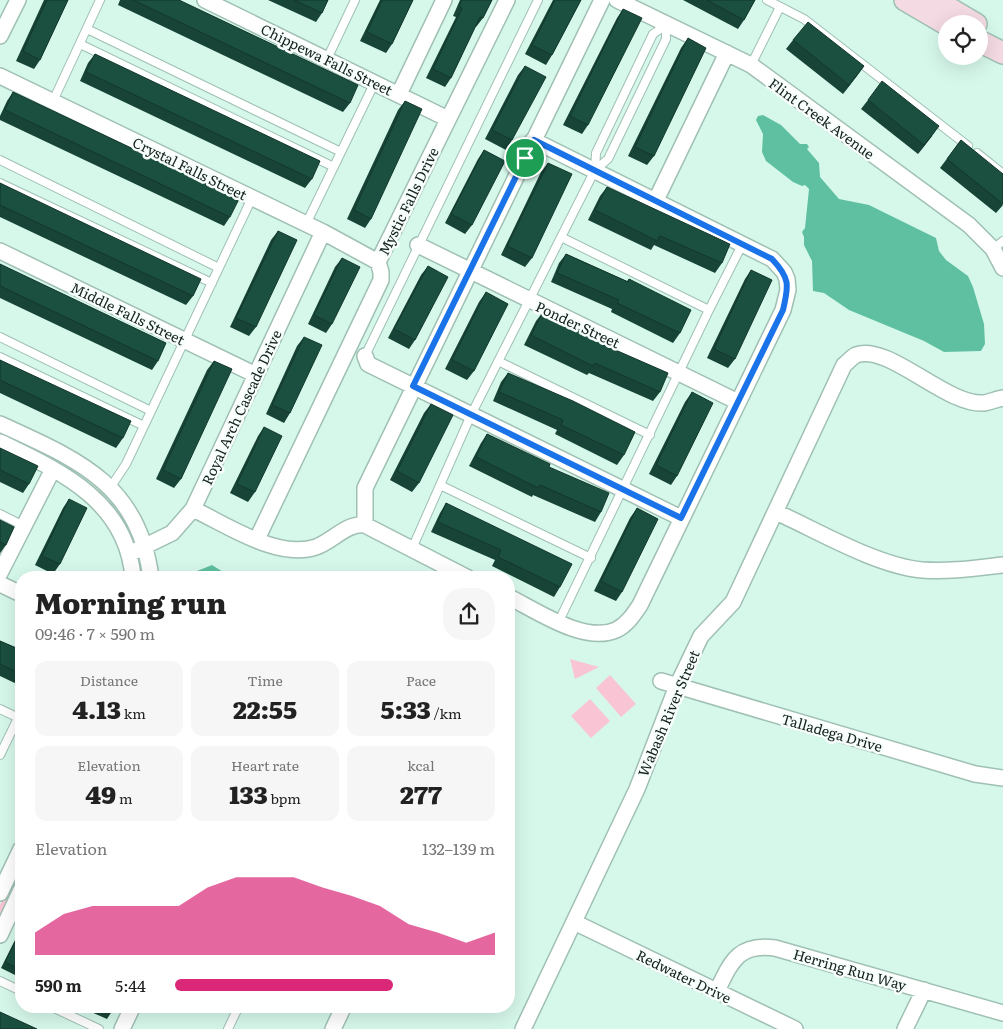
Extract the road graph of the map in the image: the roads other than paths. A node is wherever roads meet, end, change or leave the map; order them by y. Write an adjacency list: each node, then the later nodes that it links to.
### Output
1 (18, 0): 19 (street)
2 (100, 0): 17 (lane)
3 (205, 0): 25 (street, Chippewa Falls Street)
4 (355, 0): 25 (lane)
5 (444, 0): 31 (street)
6 (507, 0): 34 (street, Mystic Falls Drive)
7 (538, 0): 49 (lane)
8 (602, 0): 36 (street)
9 (617, 0): 16 (street, Flint Creek Avenue)
10 (767, 0): 13 (lane)
11 (905, 0): 15 (main road)
12 (935, 0): 14 (main road)
13 (780, 7): 26 (lane); 41 (lane)
14 (960, 15)
15 (938, 19)
16 (666, 25): 24 (street, Flint Creek Avenue); 40 (lane); 40 (lane)
17 (87, 29): 21 (lane); 27 (lane)
18 (988, 30): 20 (main road)
19 (0, 36)
20 (1003, 37)
21 (80, 44): 30 (lane); 32 (lane)
22 (988, 44): 23 (main road)
23 (1003, 52)
24 (727, 53): 26 (street, Flint Creek Avenue); 44 (street)
25 (327, 59): 29 (street, Chippewa Falls Street)
26 (751, 65): 50 (street, Flint Creek Avenue)
27 (177, 73): 30 (lane); 33 (lane)
28 (0, 77): 32 (street, Crystal Falls Street)
29 (375, 82): 31 (street, Chippewa Falls Street); 37 (lane)
30 (170, 88): 35 (lane)
31 (399, 94): 34 (street, Chippewa Falls Street)
32 (53, 101): 43 (street, Crystal Falls Street)
33 (262, 114): 35 (lane); 37 (lane)
34 (448, 119): 52 (street, Mystic Falls Drive)
35 (254, 128): 39 (lane)
36 (534, 140): 40 (street); 55 (street)
37 (341, 152): 39 (lane)
38 (0, 160): 53 (lane)
39 (334, 167): 45 (lane)
40 (594, 170): 44 (street); 47 (lane)
41 (1003, 174)
42 (0, 183): 56 (lane)
43 (252, 198): 45 (street, Crystal Falls Street); 53 (lane)
44 (656, 200): 48 (street)
45 (306, 224): 46 (street, Crystal Falls Street)
46 (323, 232): 52 (street, Crystal Falls Street); 65 (street, Royal Arch Cascade Drive)
47 (561, 237): 57 (lane); 58 (lane)
48 (743, 243): 58 (lane); 68 (street)
49 (418, 245): 55 (street, Ponder Street); 61 (lane)
50 (998, 245): 54 (street, Flint Creek Avenue)
51 (0, 251): 60 (street, Middle Falls Street)
52 (378, 262): 85 (street, Mystic Falls Drive)
53 (219, 268): 56 (lane)
54 (1003, 268)
55 (470, 271): 57 (street, Ponder Street); 66 (street)
56 (212, 282): 60 (lane)
57 (529, 300): 63 (lane); 64 (street, Ponder Street)
58 (709, 310): 64 (lane)
59 (0, 337): 69 (lane)
60 (184, 340): 65 (street, Middle Falls Street); 69 (lane)
61 (365, 356): 66 (street)
62 (0, 357): 72 (lane)
63 (498, 361): 70 (lane); 73 (lane)
64 (681, 373): 68 (street, Ponder Street); 73 (lane)
65 (256, 375): 79 (street, Royal Arch Cascade Drive)
66 (413, 386): 70 (street); 83 (street)
67 (1003, 398): 80 (street, Wabash River Street)
68 (738, 402): 82 (street)
69 (151, 412): 72 (lane)
70 (471, 415): 76 (lane); 78 (street)
71 (0, 424): 77 (street)
72 (144, 426): 77 (lane)
73 (650, 435): 78 (lane)
74 (0, 442): 75 (street)
75 (53, 469): 84 (street); 88 (street)
76 (440, 485): 87 (lane); 89 (lane)
77 (110, 488): 86 (street)
78 (623, 490): 82 (street); 89 (lane)
79 (193, 509): 85 (street); 86 (street, Royal Arch Cascade Drive)
80 (776, 512): 90 (street); 100 (street, Wabash River Street)
81 (0, 514): 84 (lane)
82 (681, 518): 98 (street)
83 (365, 525): 85 (street); 87 (street)
84 (24, 526): 94 (street)
85 (257, 539)
86 (145, 546): 88 (street, Royal Arch Cascade Drive); 92 (street)
87 (412, 551): 93 (street)
88 (129, 554): 91 (street)
89 (591, 558): 98 (lane)
90 (1003, 565)
91 (132, 571)
92 (150, 571)
93 (453, 571)
94 (0, 573)
95 (0, 584): 96 (street)
96 (15, 591)
97 (515, 600): 98 (street)
98 (559, 621)
99 (661, 681): 100 (street, Talladega Drive)
100 (677, 686): 105 (street, Talladega Drive); 109 (street, Wabash River Street)
101 (0, 709): 102 (lane)
102 (15, 716)
103 (15, 726): 104 (lane)
104 (0, 755)
105 (1003, 778)
106 (15, 862): 107 (street)
107 (0, 893)
108 (15, 903): 110 (street)
109 (574, 922): 114 (street, Redwater Drive); 124 (street, Wabash River Street)
110 (0, 935)
111 (0, 981): 112 (lane)
112 (15, 989)
113 (924, 990): 114 (street, Herring Run Way); 119 (street, Herring Run Way); 126 (street)
114 (716, 991): 125 (street, Redwater Drive)
115 (65, 1013): 120 (lane)
116 (130, 1013): 121 (street)
117 (236, 1013): 122 (lane)
118 (341, 1013): 123 (street)
119 (1003, 1013)
120 (99, 1029)
121 (122, 1029)
122 (228, 1029)
123 (333, 1029)
124 (523, 1029)
125 (795, 1029)
126 (905, 1029)

